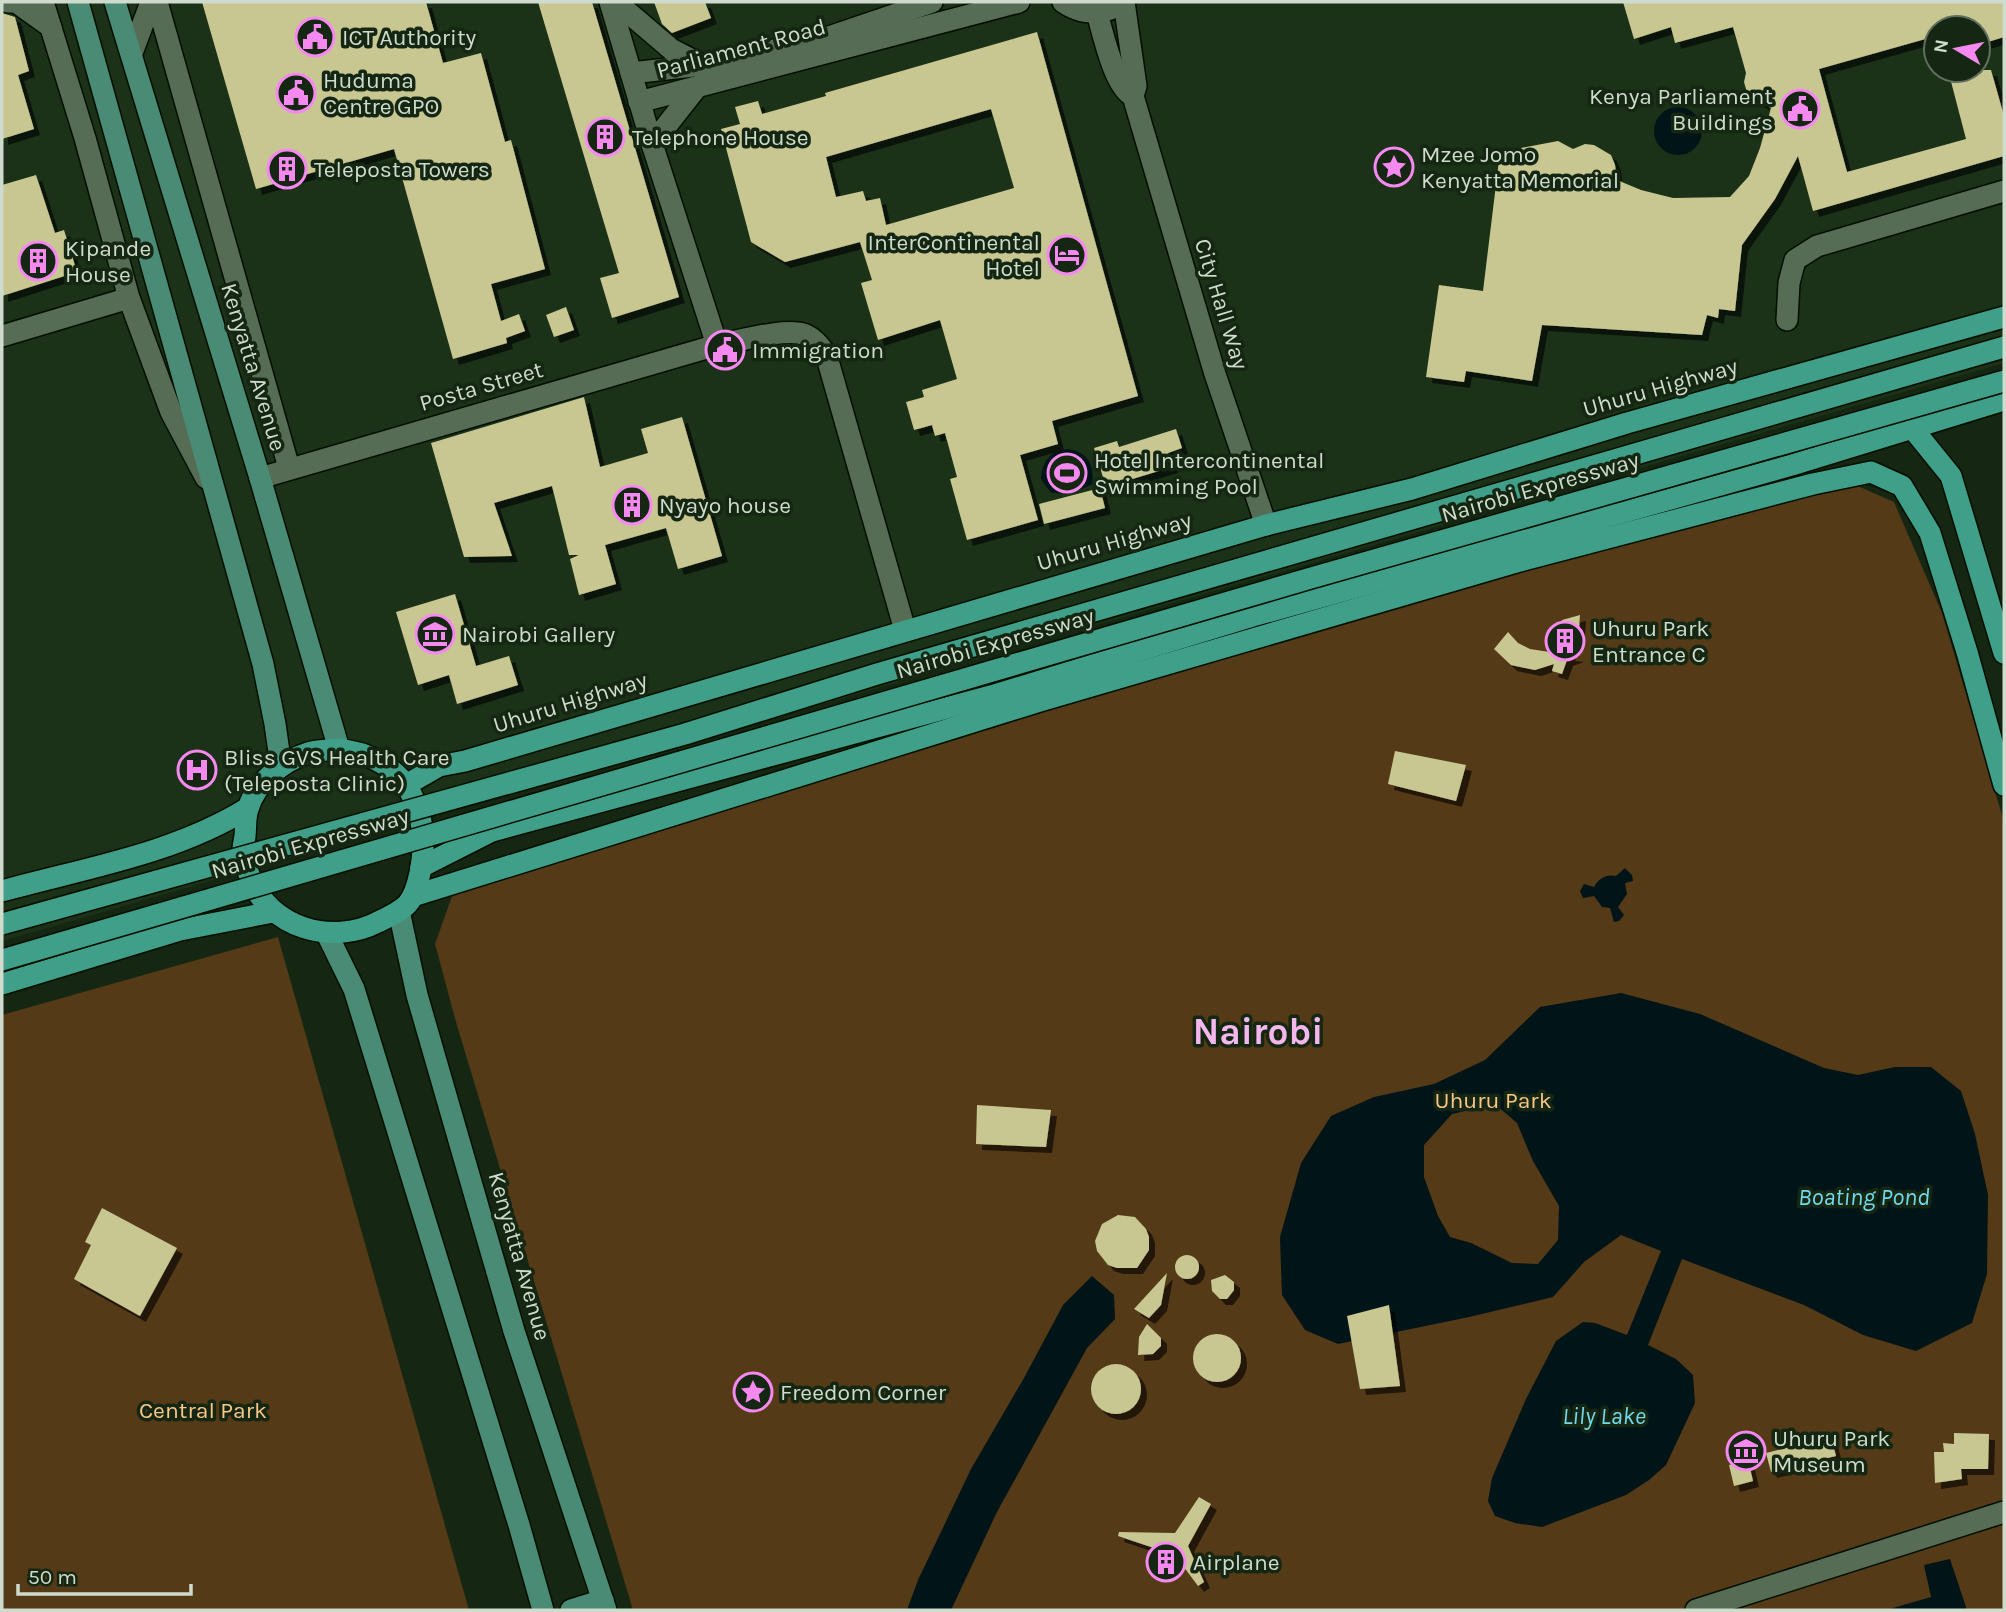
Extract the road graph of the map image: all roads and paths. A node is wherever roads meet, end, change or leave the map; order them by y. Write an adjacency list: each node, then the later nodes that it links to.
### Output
1 (8, 2): 13 (street)
2 (43, 2): 13 (street)
3 (78, 2): 33 (main road)
4 (115, 2): 14 (main road, Kenyatta Avenue)
5 (154, 2): 14 (street); 31 (street, Kenyatta Avenue)
6 (610, 2): 16 (street)
7 (616, 2): 15 (street)
8 (932, 2): 15 (street, Parliament Road)
9 (1019, 2): 17 (street, Parliament Road)
10 (1063, 2): 12 (street)
11 (1124, 2): 12 (street, City Hall Way); 18 (street, City Hall Way)
12 (1097, 13): 18 (street, City Hall Way)
13 (51, 27): 22 (street)
14 (132, 53): 32 (main road, Kenyatta Avenue)
15 (702, 65): 16 (street, Parliament Road)
16 (631, 73): 19 (street)
17 (697, 87): 19 (street, Parliament Road); 20 (street)
18 (1133, 96): 34 (street, City Hall Way)
19 (639, 102): 20 (street)
20 (652, 144): 26 (street)
21 (2004, 191): 24 (street)
22 (129, 298): 25 (street); 33 (street)
23 (2004, 317): 34 (highway, Uhuru Highway)
24 (1787, 320)
25 (2, 336)
26 (717, 345): 31 (street, Posta Street); 35 (street, Posta Street)
27 (2004, 346): 47 (highway, Nairobi Expressway, bridge)
28 (2004, 381): 49 (highway, Nairobi Expressway, bridge)
29 (2004, 400): 30 (highway)
30 (1913, 429): 36 (highway); 42 (highway)
31 (289, 468): 32 (street, Posta Street)
32 (260, 478): 37 (main road, Kenyatta Avenue)
33 (214, 492): 38 (main road)
34 (1266, 525): 35 (highway, Uhuru Highway)
35 (905, 630): 39 (highway, Uhuru Highway)
36 (2004, 653)
37 (339, 749): 38 (highway); 39 (highway)
38 (281, 766): 41 (highway)
39 (406, 785): 42 (highway)
40 (2004, 785): 44 (highway)
41 (248, 808): 43 (highway); 46 (highway)
42 (421, 867): 44 (highway)
43 (2, 891)
44 (416, 895): 45 (highway)
45 (399, 911): 48 (highway); 52 (main road, Kenyatta Avenue)
46 (274, 912): 48 (highway); 50 (highway)
47 (2, 924)
48 (327, 934): 53 (main road)
49 (2, 960)
50 (2, 984)
51 (2004, 1512): 55 (street)
52 (604, 1605): 54 (main road)
53 (543, 1610)
54 (571, 1610)
55 (1696, 1610)

